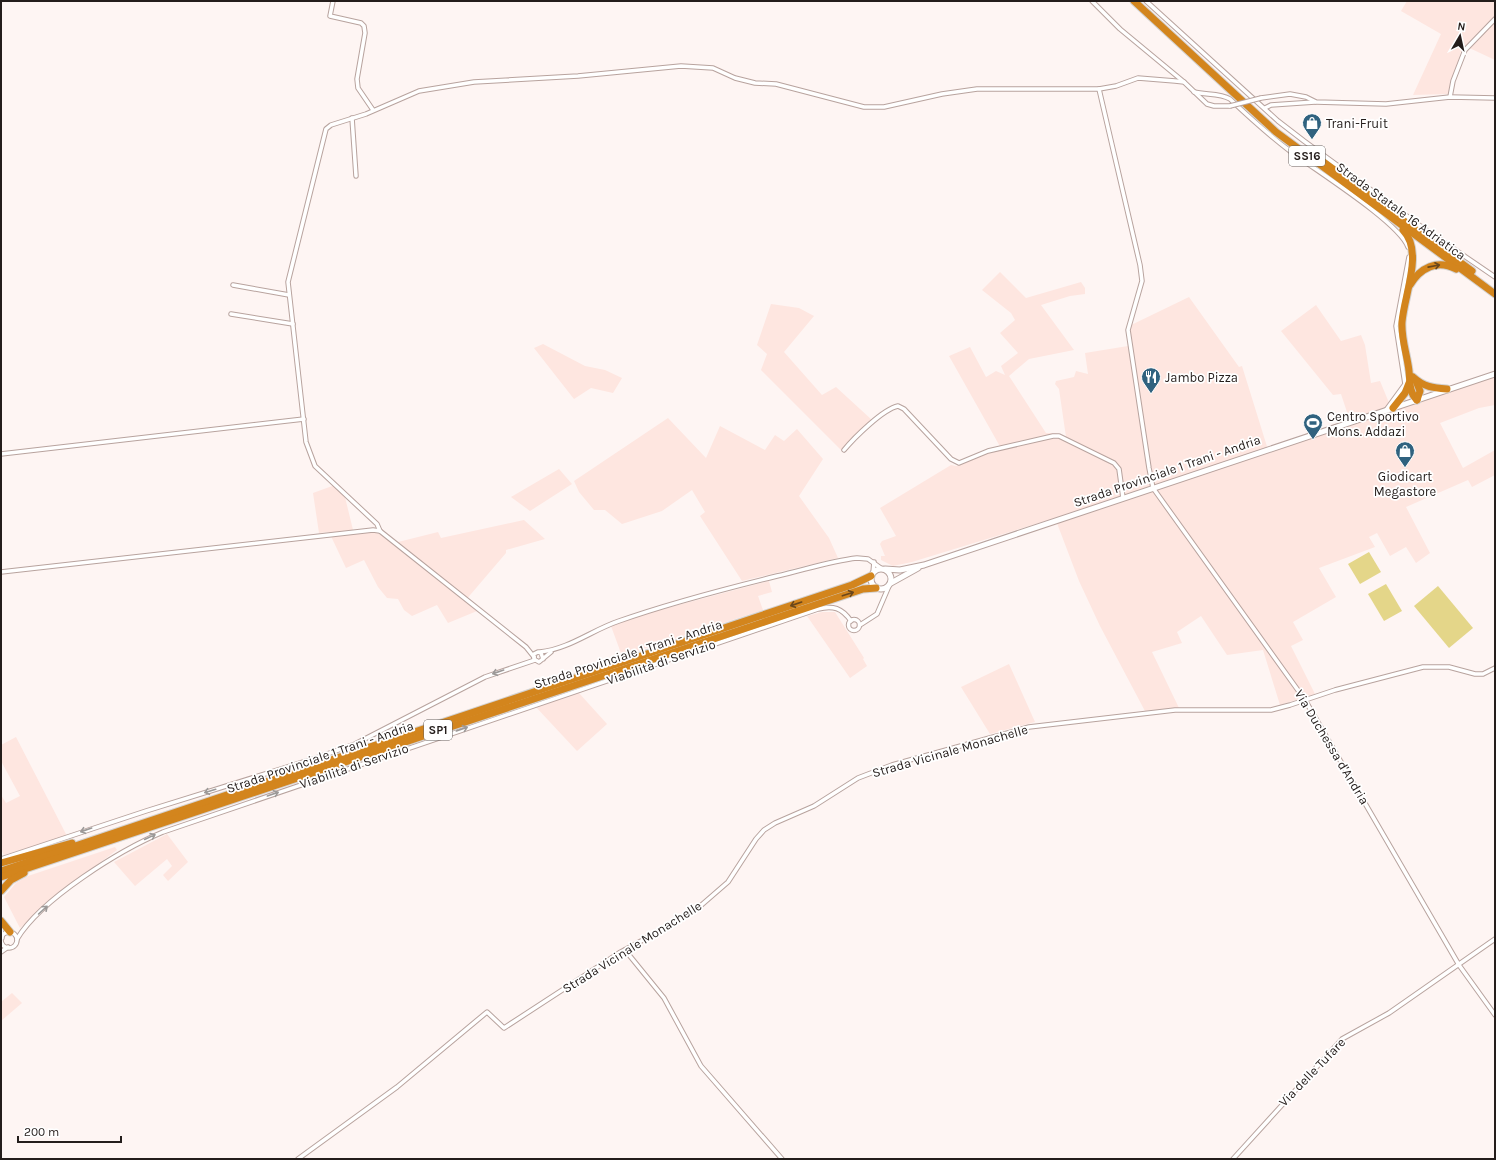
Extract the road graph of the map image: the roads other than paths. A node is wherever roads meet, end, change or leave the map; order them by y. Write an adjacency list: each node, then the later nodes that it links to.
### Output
1 (333, 1): 14 (street)
2 (1092, 1): 7 (street)
3 (1134, 1): 17 (highway, Strada Statale 16 Adriatica / SS16)
4 (1138, 1): 20 (highway, Strada Statale 16 Adriatica / SS16)
5 (1146, 1): 13 (street)
6 (1495, 19): 10 (street)
7 (1184, 82): 8 (street); 9 (street)
8 (1099, 89): 14 (street); 34 (street)
9 (1193, 92): 12 (street, bridge); 30 (street)
10 (1450, 97): 11 (street); 12 (street)
11 (1495, 98)
12 (1316, 102): 13 (street)
13 (1265, 108): 18 (street)
14 (373, 110): 15 (street)
15 (352, 118): 16 (street); 23 (street)
16 (356, 176)
17 (1384, 213): 21 (highway, SS16); 22 (highway, Strada Statale 16 Adriatica / SS16)
18 (1495, 277)
19 (233, 285): 23 (street)
20 (1495, 288)
21 (1407, 291): 22 (highway, SS16, one-way to 22); 27 (highway, SS16)
22 (1495, 294)
23 (289, 295): 25 (street)
24 (231, 314): 25 (street)
25 (294, 324): 31 (street)
26 (1495, 374): 28 (main road, SP1)
27 (1412, 379): 28 (highway); 29 (highway, SS16); 30 (highway)
28 (1447, 390): 29 (main road, SP1)
29 (1417, 400): 30 (main road, Strada Provinciale 1 Trani - Andria / SP1)
30 (1389, 409): 34 (main road, Strada Provinciale 1 Trani - Andria / SP1)
31 (304, 419): 33 (street); 36 (street)
32 (844, 450): 35 (street)
33 (1, 454)
34 (1154, 488): 35 (main road, Strada Provinciale 1 Trani - Andria / SP1); 52 (street, Via Duchessa d'Andria)
35 (1123, 498): 38 (main road, Strada Provinciale 1 Trani - Andria / SP1)
36 (380, 531): 40 (street); 46 (street)
37 (874, 562): 39 (street); 41 (street); 47 (street)
38 (924, 565): 39 (main road, Strada Provinciale 1 Trani - Andria / SP1); 42 (main road, Strada Provinciale 1 Trani - Andria / SP1)
39 (884, 569): 41 (main road, Strada Provinciale 1 Trani - Andria / SP1); 42 (main road)
40 (1, 572)
41 (872, 574): 43 (main road); 53 (highway, Strada Provinciale 1 Trani - Andria / SP1, one-way to 53)
42 (890, 585): 43 (main road, Strada Provinciale 1 Trani - Andria / SP1); 45 (street)
43 (876, 588): 54 (highway, Strada Provinciale 1 Trani - Andria / SP1, one-way to 43)
44 (851, 621): 45 (street); 45 (street); 64 (street, Viabilità di Servizio, one-way to 44)
45 (860, 625)
46 (526, 648): 48 (street); 49 (street)
47 (552, 651): 48 (street); 50 (street)
48 (538, 652): 49 (street); 50 (street)
49 (534, 659): 50 (street); 55 (street, one-way to 55)
50 (543, 659)
51 (1495, 668): 52 (street, Strada Vicinale Monachelle)
52 (1305, 700): 68 (street, Strada Vicinale Monachelle); 70 (street, Via Duchessa d'Andria)
53 (122, 830): 56 (highway); 57 (highway, Strada Provinciale 1 Trani - Andria / SP1)
54 (59, 857): 58 (highway, Strada Provinciale 1 Trani - Andria / SP1); 59 (highway)
55 (1, 859)
56 (1, 863)
57 (1, 871)
58 (1, 877)
59 (1, 891)
60 (1, 921): 62 (highway)
61 (1, 929): 63 (street)
62 (10, 932): 63 (street); 64 (street)
63 (2, 938): 66 (street)
64 (17, 939): 67 (street)
65 (1495, 939): 70 (street)
66 (2, 944): 67 (street)
67 (8, 947): 69 (street)
68 (625, 950): 72 (street, Strada Vicinale Monachelle); 73 (street)
69 (1, 952)
70 (1459, 965): 71 (street, Via Duchessa d'Andria); 74 (street, Via delle Tufare)
71 (1495, 1015)
72 (298, 1159)
73 (782, 1159)
74 (1233, 1159)

